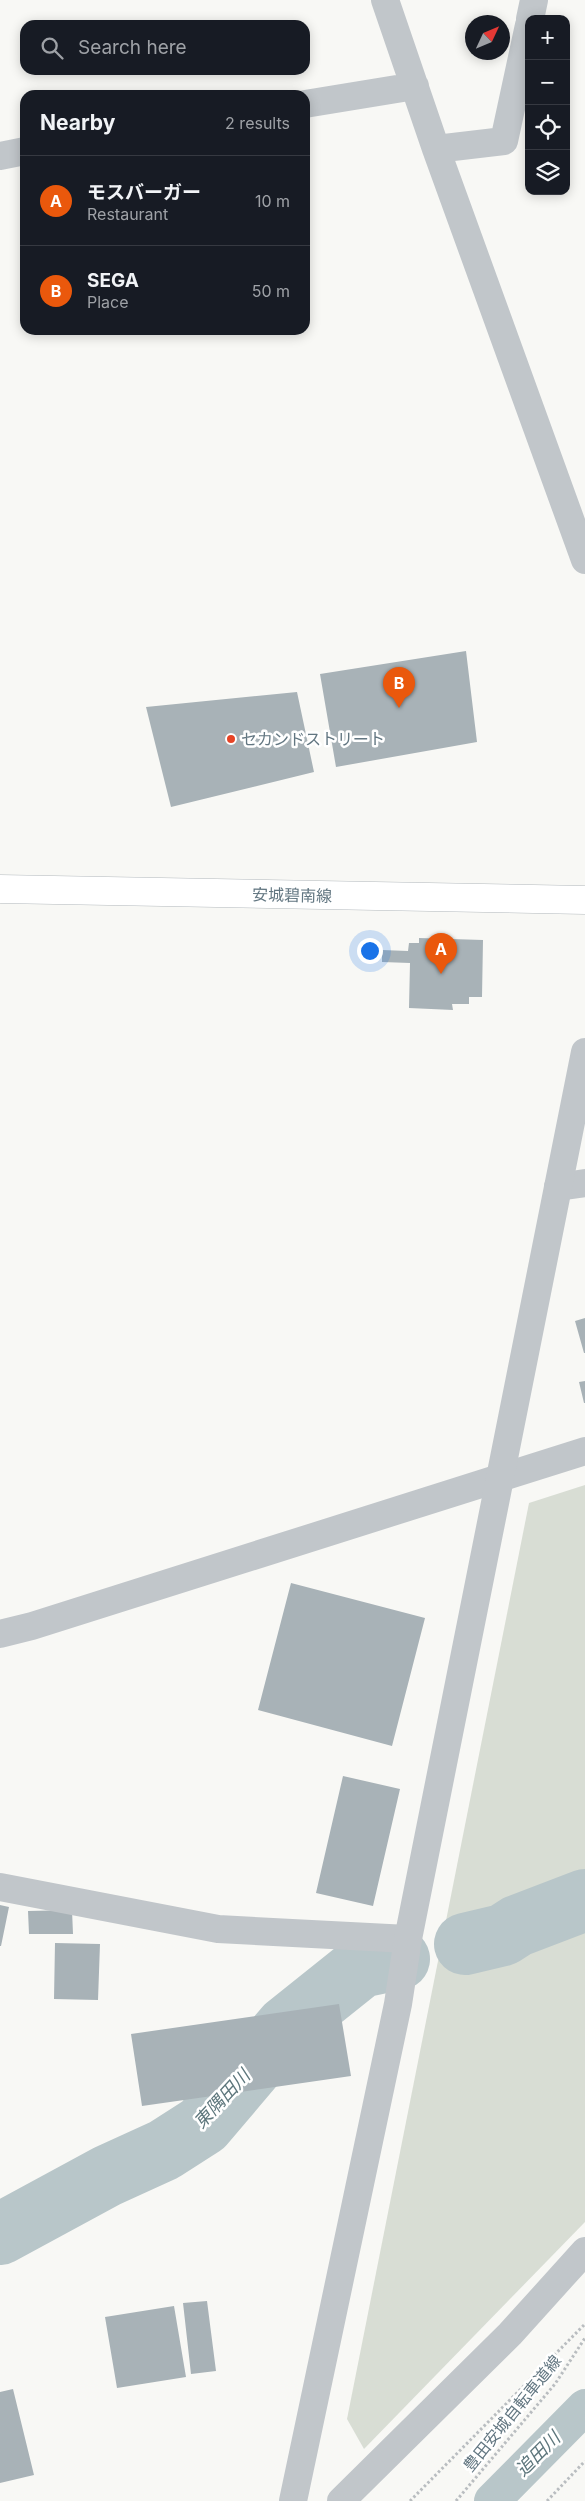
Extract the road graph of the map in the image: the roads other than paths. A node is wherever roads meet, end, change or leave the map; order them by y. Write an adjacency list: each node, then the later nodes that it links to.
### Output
1 (385, 0): 5 (street)
2 (534, 0): 3 (street)
3 (531, 15)
4 (525, 44): 7 (street)
5 (415, 86): 6 (street); 7 (street)
6 (310, 103)
7 (436, 149): 10 (street)
8 (20, 152): 9 (street)
9 (0, 156)
10 (585, 560)
11 (0, 889): 12 (main road, 安城碧南線)
12 (585, 900)
13 (585, 1052): 15 (street)
14 (585, 1183): 15 (street)
15 (558, 1187): 17 (street)
16 (585, 1451): 17 (street)
17 (500, 1477): 18 (street); 20 (street)
18 (0, 1634)
19 (0, 1887): 20 (street)
20 (408, 1939): 22 (street)
21 (585, 2251): 23 (street)
22 (293, 2501)
23 (341, 2501)

